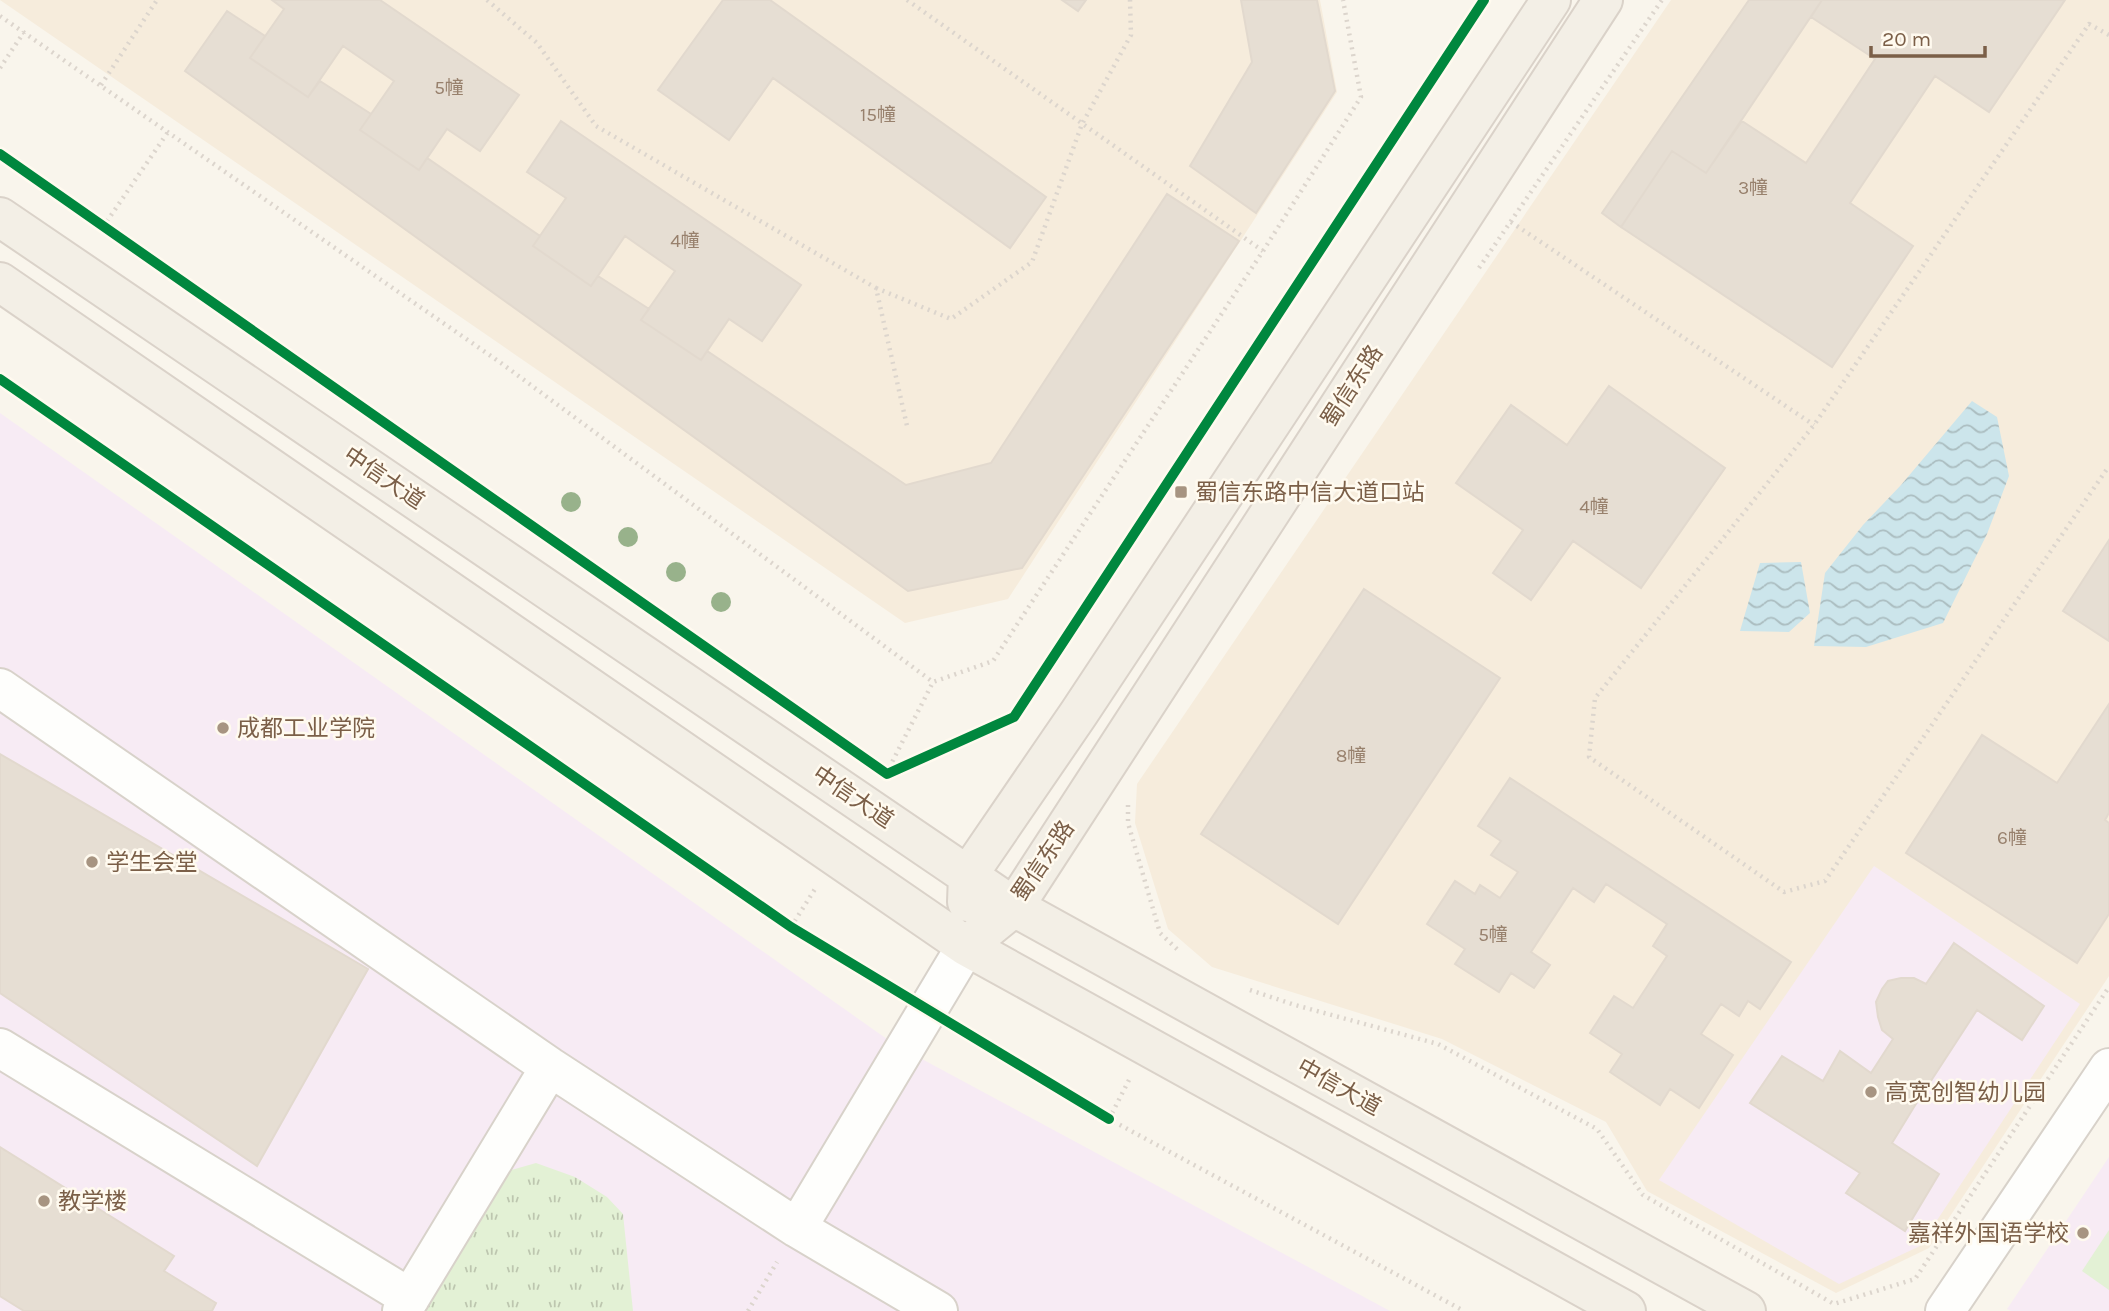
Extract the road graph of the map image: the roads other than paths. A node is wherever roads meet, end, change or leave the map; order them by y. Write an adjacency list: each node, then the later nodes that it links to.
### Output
1 (1551, 0): 6 (main road, 蜀信东路)
2 (1603, 0): 7 (main road, 蜀信东路)
3 (0, 217): 6 (main road, 中信大道)
4 (0, 282): 8 (main road)
5 (0, 688): 10 (street)
6 (968, 875): 7 (main road, 中信大道); 8 (main road)
7 (1014, 907): 8 (main road, 蜀信东路); 16 (main road, 中信大道)
8 (966, 946): 12 (street); 15 (main road)
9 (0, 1048): 13 (street)
10 (550, 1066): 12 (street); 13 (street)
11 (2109, 1068): 17 (street)
12 (797, 1228): 14 (street)
13 (406, 1304)
14 (938, 1311)
15 (1626, 1311)
16 (1746, 1311)
17 (1945, 1311)

